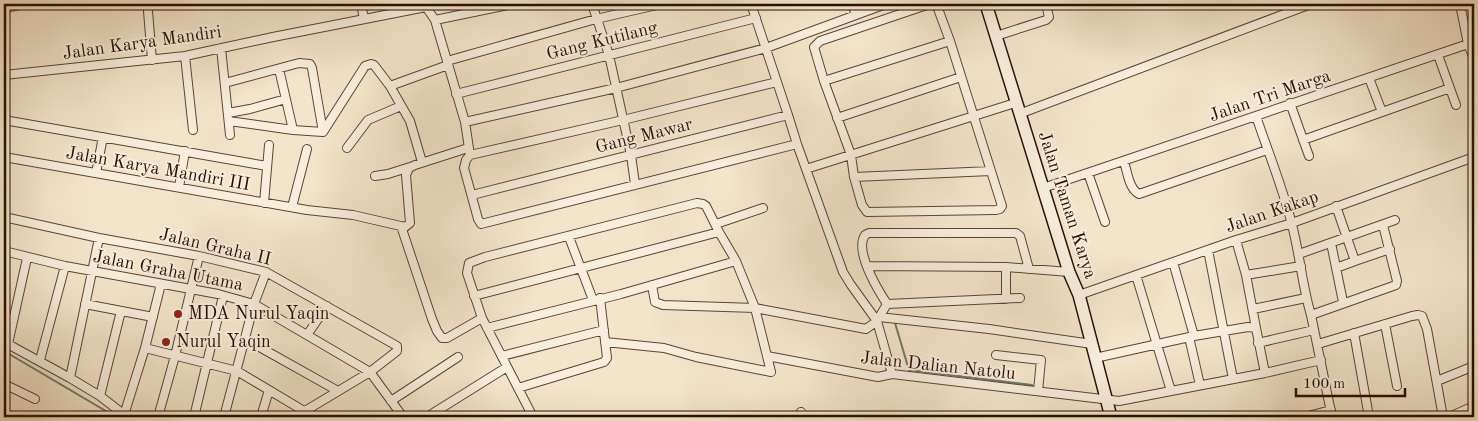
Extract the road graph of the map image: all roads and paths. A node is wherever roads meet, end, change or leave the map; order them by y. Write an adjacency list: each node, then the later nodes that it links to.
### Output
1 (25, 4): 16 (street)
2 (361, 4): 20 (street)
3 (513, 4): 22 (street)
4 (592, 4): 21 (street)
5 (661, 4): 21 (street)
6 (762, 4): 15 (street)
7 (852, 4): 18 (street)
8 (886, 4): 18 (street)
9 (932, 4): 24 (street); 38 (street)
10 (986, 4): 23 (street, Jalan Taman Karya)
11 (1046, 4): 23 (street)
12 (1311, 4): 49 (street)
13 (1460, 4): 25 (street)
14 (426, 5): 20 (street, Jalan Karya Mandiri); 22 (street, Jalan Karya Mandiri)
15 (752, 5): 19 (street)
16 (4, 8)
17 (148, 11): 32 (street)
18 (856, 15): 27 (street)
19 (756, 18): 27 (street); 28 (street, Gang Kutilang)
20 (364, 19): 26 (street, Jalan Karya Mandiri)
21 (596, 19): 28 (street); 33 (street)
22 (435, 20): 33 (street, Jalan Karya Mandiri)
23 (996, 36): 49 (street, Jalan Taman Karya)
24 (950, 41): 36 (street); 38 (street)
25 (1468, 44): 29 (street, Jalan Tri Marga); 31 (street)
26 (221, 48): 30 (street, Jalan Karya Mandiri); 40 (street)
27 (766, 48): 39 (street); 42 (street)
28 (609, 55): 42 (street); 44 (street, Gang Kutilang)
29 (1438, 55): 37 (street, Jalan Tri Marga); 43 (street)
30 (185, 56): 32 (street, Jalan Karya Mandiri); 59 (street)
31 (1474, 59)
32 (152, 60): 35 (street, Jalan Karya Mandiri)
33 (448, 63): 41 (street); 44 (street, Jalan Karya Mandiri)
34 (279, 69): 40 (street); 45 (street); 61 (street)
35 (4, 75)
36 (961, 77): 54 (street); 55 (street)
37 (1369, 78): 46 (street, Jalan Tri Marga); 50 (street)
38 (824, 81): 55 (street)
39 (776, 82): 51 (street); 57 (street)
40 (225, 83): 53 (street)
41 (390, 86): 48 (street); 61 (street)
42 (616, 88): 57 (street); 58 (street)
43 (1450, 88): 47 (street); 50 (street)
44 (456, 94): 58 (street, Jalan Karya Mandiri)
45 (286, 98): 53 (street); 60 (street)
46 (1290, 103): 52 (street, Jalan Tri Marga); 64 (street)
47 (1456, 105)
48 (401, 106): 67 (street); 78 (street)
49 (1017, 108): 54 (street); 89 (street, Jalan Taman Karya)
50 (1382, 112): 64 (street)
51 (788, 115): 65 (street); 72 (street, Gang Mawar)
52 (1256, 116): 69 (street); 77 (street, Jalan Tri Marga)
53 (228, 117): 60 (street); 62 (street)
54 (973, 117): 73 (street); 82 (street)
55 (837, 118): 73 (street)
56 (4, 120): 63 (street)
57 (623, 120): 71 (street); 72 (street)
58 (465, 122): 71 (street, Jalan Karya Mandiri)
59 (193, 130)
60 (293, 130): 61 (street)
61 (323, 132)
62 (230, 135)
63 (103, 137): 70 (street); 83 (street)
64 (1303, 140): 74 (street)
65 (794, 144): 81 (street); 87 (street)
66 (269, 145): 79 (street)
67 (347, 148)
68 (307, 149): 93 (street)
69 (1267, 150): 77 (street); 98 (street)
70 (184, 151): 79 (street); 88 (street)
71 (469, 152): 78 (street); 90 (street, Jalan Karya Mandiri)
72 (631, 155): 87 (street); 90 (street, Gang Mawar)
73 (851, 155): 81 (street); 86 (street)
74 (1309, 156)
75 (1474, 156): 92 (street, Jalan Kakap)
76 (4, 157): 83 (street, Jalan Karya Mandiri III)
77 (1124, 161): 84 (street, Jalan Tri Marga)
78 (422, 162): 80 (street)
79 (267, 166): 91 (street)
80 (410, 167): 85 (street); 101 (street)
81 (806, 169): 150 (street)
82 (991, 171): 86 (street); 86 (street)
83 (96, 173): 88 (street, Jalan Karya Mandiri III)
84 (1088, 173): 89 (street, Jalan Tri Marga); 97 (street)
85 (375, 176)
86 (854, 177)
87 (635, 184): 90 (street, Jalan Karya Mandiri)
88 (179, 188): 91 (street, Jalan Karya Mandiri III)
89 (1043, 188): 126 (street, Jalan Taman Karya)
90 (472, 196)
91 (264, 202): 93 (street, Jalan Karya Mandiri III)
92 (1336, 206): 98 (street, Jalan Kakap); 103 (street)
93 (292, 207): 101 (street, Jalan Karya Mandiri III)
94 (763, 208): 99 (street)
95 (4, 217): 105 (street, Jalan Graha II)
96 (1395, 220): 100 (street)
97 (1105, 222)
98 (1292, 223): 106 (street, Jalan Kakap); 111 (street)
99 (716, 224): 102 (street); 104 (street)
100 (1384, 224): 103 (street); 108 (street)
101 (401, 226): 149 (street)
102 (719, 232): 114 (street); 122 (street)
103 (1347, 236): 107 (street); 115 (street)
104 (569, 237): 122 (street); 134 (street)
105 (99, 238): 112 (street, Jalan Graha II); 124 (street)
106 (1236, 240): 109 (street, Jalan Kakap); 128 (street)
107 (1331, 243): 111 (street); 121 (street)
108 (1390, 249): 115 (street); 139 (street)
109 (1208, 250): 116 (street, Jalan Kakap); 156 (street)
110 (4, 251): 113 (street, Jalan Graha Utama)
111 (1299, 254): 119 (street)
112 (199, 256): 125 (street, Jalan Graha II); 131 (street)
113 (27, 258): 117 (street, Jalan Graha Utama); 162 (street)
114 (736, 261): 130 (street); 144 (street)
115 (1355, 261): 121 (street)
116 (1173, 262): 127 (street, Jalan Kakap); 159 (street)
117 (65, 266): 124 (street, Jalan Graha Utama); 174 (street)
118 (868, 266): 120 (street); 123 (street); 142 (street)
119 (1301, 266): 128 (street); 136 (street)
120 (1006, 267): 123 (street); 138 (street)
121 (1336, 268): 139 (street)
122 (580, 269): 134 (street); 137 (street)
123 (1029, 269): 126 (street)
124 (92, 271): 129 (street, Jalan Graha Utama); 140 (street)
125 (266, 272): 141 (street); 143 (street, Jalan Graha II)
126 (1069, 272): 132 (street, Jalan Taman Karya)
127 (1136, 274): 132 (street, Jalan Kakap); 165 (street)
128 (1246, 275): 145 (street)
129 (161, 284): 131 (street, Jalan Graha Utama); 148 (street)
130 (652, 285): 137 (street); 144 (street)
131 (192, 290): 133 (street, Jalan Graha Utama); 169 (street)
132 (1079, 295): 164 (street, Jalan Taman Karya)
133 (223, 296): 141 (street, Jalan Graha Utama); 176 (street)
134 (474, 296): 149 (street)
135 (1020, 298): 138 (street)
136 (1306, 298): 145 (street); 147 (street)
137 (596, 299): 152 (street); 154 (street)
138 (1006, 299): 142 (street)
139 (1343, 302): 147 (street)
140 (85, 304): 146 (street); 183 (street)
141 (254, 304): 158 (street, Jalan Graha Utama); 160 (street)
142 (887, 304): 150 (street)
143 (327, 306): 158 (street); 180 (street, Jalan Graha II)
144 (755, 308): 150 (street); 171 (street)
145 (1253, 310): 153 (street)
146 (121, 311): 148 (street); 194 (street)
147 (1311, 315): 155 (street)
148 (153, 317): 167 (street)
149 (482, 318): 152 (street)
150 (878, 319): 164 (street); 182 (street)
151 (1385, 324): 157 (street); 185 (street); 188 (street)
152 (487, 328): 170 (street)
153 (1256, 328): 156 (street); 163 (street)
154 (604, 330): 161 (street); 170 (street)
155 (1314, 330): 163 (street); 166 (street)
156 (1224, 331): 159 (street); 184 (street)
157 (1354, 333): 166 (street); 212 (street)
158 (307, 335): 180 (street, Jalan Graha Utama)
159 (1192, 336): 165 (street); 187 (street)
160 (245, 339): 179 (street); 191 (street)
161 (605, 342): 171 (street); 189 (street)
162 (6, 343): 174 (street)
163 (1258, 343): 181 (street)
164 (1092, 344): 173 (street, Jalan Taman Karya)
165 (1156, 344): 173 (street); 192 (street)
166 (1318, 344): 175 (street)
167 (145, 348): 169 (street); 201 (street)
168 (996, 355): 193 (street)
169 (175, 356): 176 (street); 202 (street)
170 (502, 356): 178 (street)
171 (768, 356): 182 (street, Jalan Dalian Natolu)
172 (458, 357): 197 (street)
173 (1095, 358): 196 (street, Jalan Taman Karya)
174 (40, 360): 183 (street)
175 (1321, 360): 181 (street, Jalan Dalian Natolu); 200 (street)
176 (207, 364): 179 (street); 203 (street)
177 (1474, 366): 185 (street)
178 (507, 367): 189 (street); 208 (street)
179 (237, 371): 190 (street); 204 (street)
180 (370, 372): 191 (street, Jalan Graha II); 197 (street)
181 (1265, 373): 184 (street, Jalan Dalian Natolu)
182 (892, 374): 193 (street, Jalan Dalian Natolu)
183 (70, 378): 194 (street)
184 (1233, 379): 187 (street, Jalan Dalian Natolu)
185 (1437, 381): 213 (street)
186 (4, 384): 195 (street)
187 (1200, 385): 192 (street, Jalan Dalian Natolu)
188 (1397, 386)
189 (518, 388): 209 (street)
190 (269, 390): 199 (street); 205 (street)
191 (338, 391): 199 (street, Jalan Graha II)
192 (1171, 391): 196 (street, Jalan Dalian Natolu)
193 (1038, 392): 196 (street, Jalan Dalian Natolu)
194 (100, 396): 201 (street)
195 (35, 400)
196 (1107, 400): 210 (street, Jalan Taman Karya)
197 (391, 401): 207 (street)
198 (1474, 406): 214 (street)
199 (306, 414): 206 (street, Jalan Graha II)
200 (1331, 414): 211 (street)
201 (126, 416)
202 (158, 417)
203 (194, 417)
204 (224, 417)
205 (261, 417)
206 (295, 417)
207 (404, 417)
208 (428, 417)
209 (532, 417)
210 (1111, 417)
211 (1304, 417)
212 (1369, 417)
213 (1443, 417)
214 (1450, 417)

